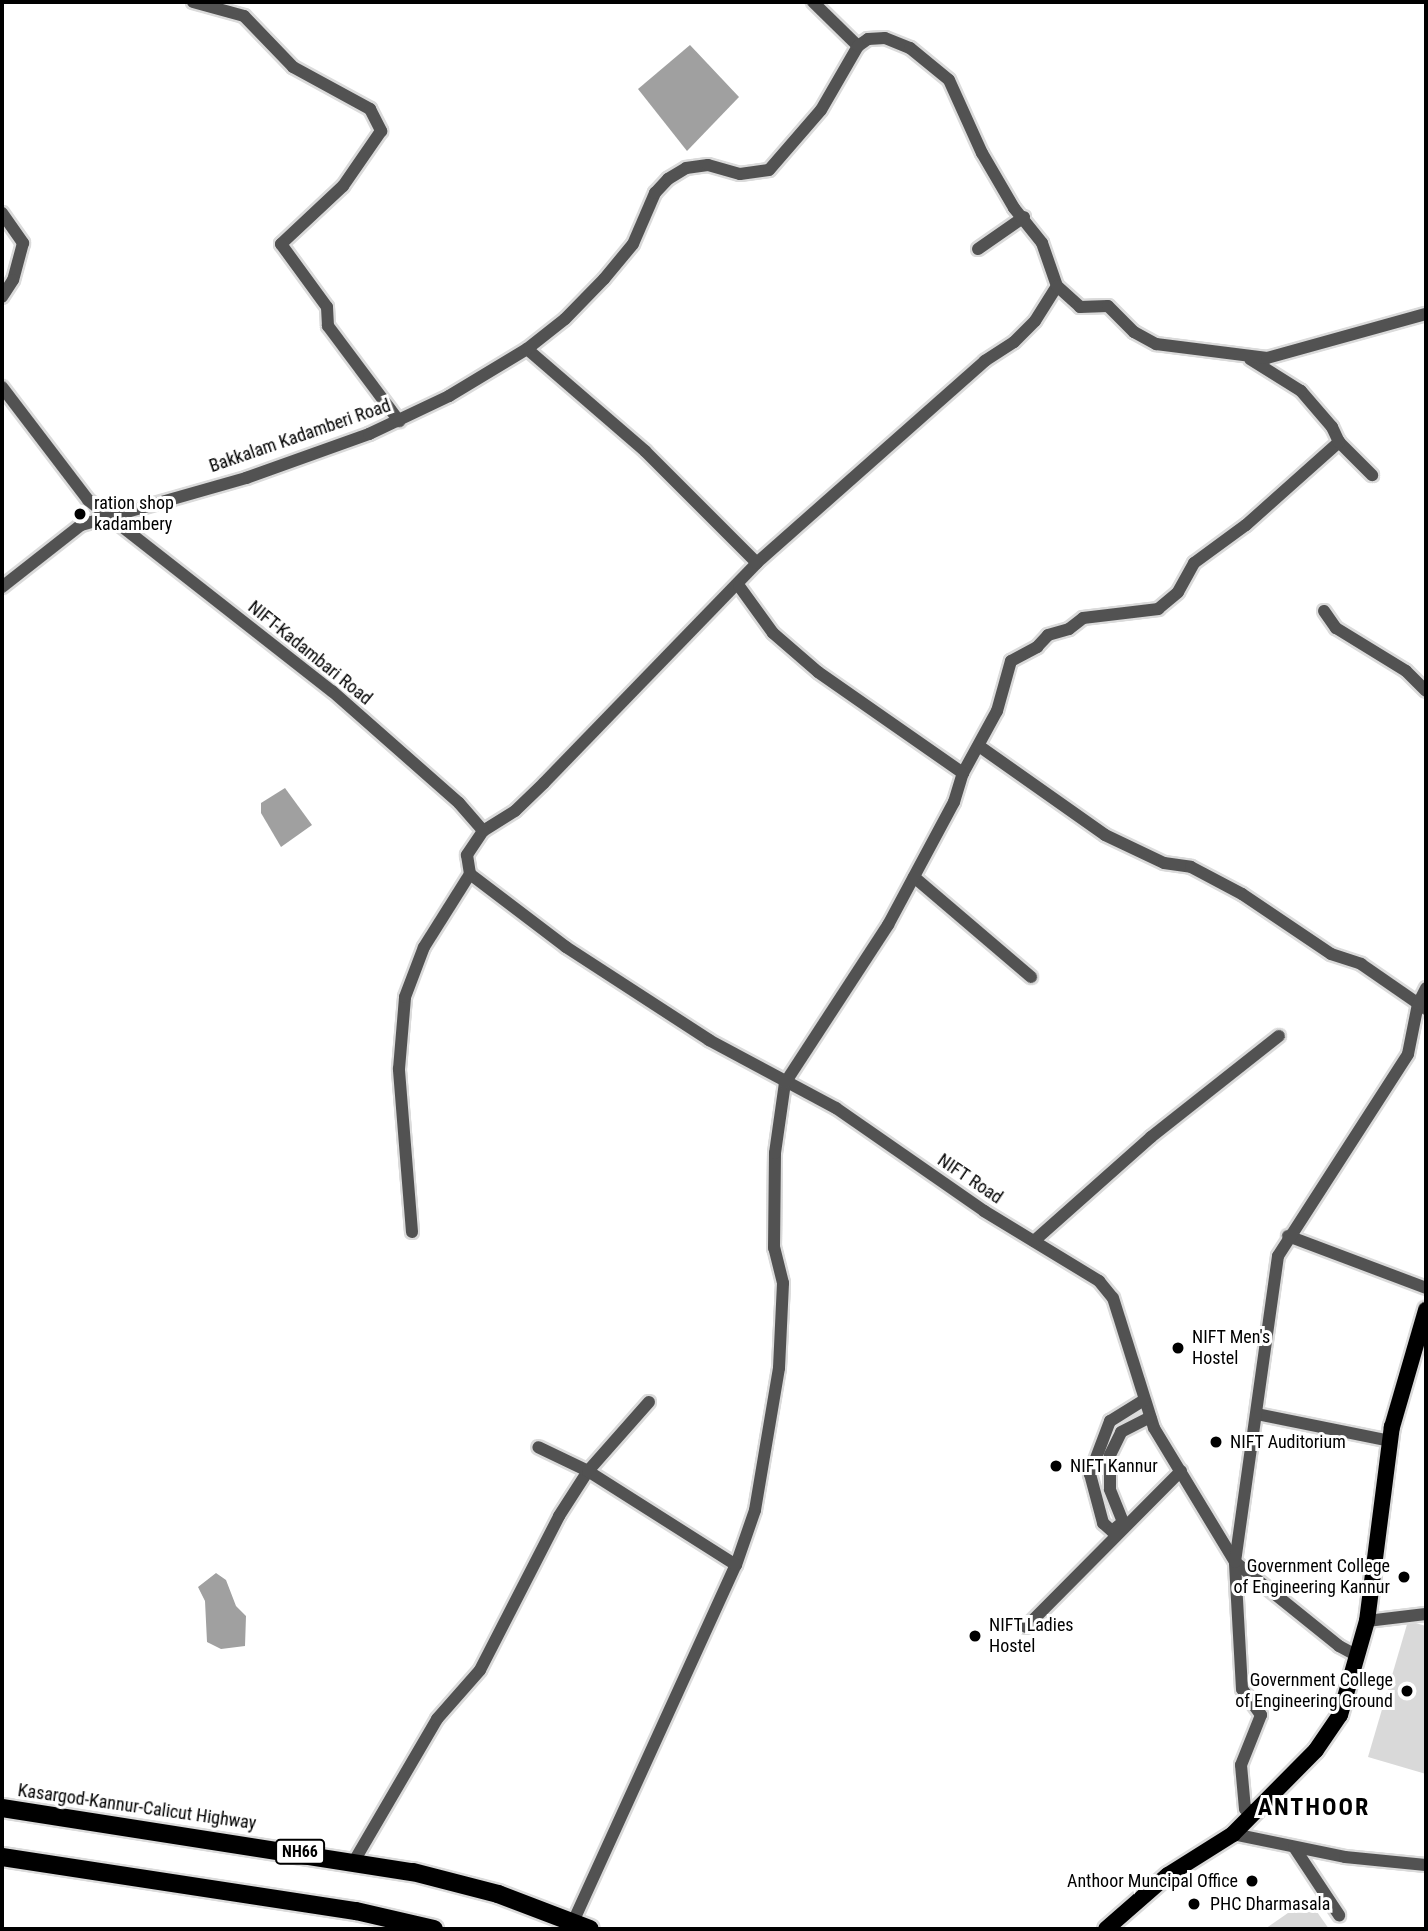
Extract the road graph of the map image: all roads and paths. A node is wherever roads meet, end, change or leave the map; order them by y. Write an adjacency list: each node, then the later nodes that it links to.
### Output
1 (193, 2): 13 (street)
2 (813, 2): 3 (street)
3 (858, 46): 5 (street); 10 (street, Bakkalam Kadamberi Road)
4 (2, 213): 8 (street)
5 (1024, 217): 6 (street); 7 (street)
6 (978, 249)
7 (1056, 286): 11 (street); 17 (street)
8 (2, 297)
9 (1426, 314): 11 (street)
10 (527, 349): 13 (street, Bakkalam Kadamberi Road); 17 (street)
11 (1246, 356): 14 (street)
12 (2, 387): 16 (street, NIFT-Kadambari Road)
13 (399, 421): 16 (street, Bakkalam Kadamberi Road)
14 (1339, 442): 15 (street); 22 (street)
15 (1372, 475)
16 (106, 515): 18 (street, Bakkalam Kadamberi Road); 24 (street, NIFT-Kadambari Road)
17 (757, 563): 19 (street)
18 (2, 586)
19 (739, 586): 23 (street); 24 (street)
20 (1324, 611): 21 (street)
21 (1426, 691)
22 (979, 746): 23 (street); 29 (street)
23 (964, 773): 26 (street)
24 (482, 831): 25 (street)
25 (470, 874): 31 (street, NIFT Road); 32 (street)
26 (914, 877): 27 (street); 31 (street)
27 (1031, 977)
28 (1426, 988): 29 (street)
29 (1422, 1006): 33 (street)
30 (1279, 1037): 34 (street)
31 (785, 1083): 34 (street, NIFT Road); 46 (street)
32 (412, 1232)
33 (1288, 1236): 35 (street); 39 (street)
34 (1034, 1241): 37 (street, NIFT Road)
35 (1426, 1288)
36 (1426, 1310): 41 (main road)
37 (1144, 1400): 40 (street, NIFT Road); 40 (street)
38 (649, 1402): 43 (street)
39 (1257, 1414): 41 (street); 45 (street)
40 (1150, 1417): 44 (street, NIFT Road)
41 (1391, 1441): 48 (main road)
42 (538, 1447): 43 (street)
43 (588, 1471): 46 (street); 56 (street)
44 (1181, 1471): 45 (street, NIFT Road); 49 (street)
45 (1236, 1562): 50 (street, NIFT Road); 52 (street)
46 (736, 1565): 59 (street)
47 (1426, 1614): 48 (street)
48 (1367, 1621): 50 (main road)
49 (1026, 1627)
50 (1358, 1656): 52 (main road)
51 (2, 1808): 56 (highway, Kasargod-Kannur-Calicut Highway / NH66)
52 (1255, 1811): 53 (main road)
53 (1233, 1834): 54 (street); 61 (main road)
54 (1294, 1847): 57 (street); 58 (street)
55 (2, 1857): 60 (highway)
56 (354, 1863): 59 (highway, Kasargod-Kannur-Calicut Highway / NH66)
57 (1426, 1865)
58 (1339, 1914)
59 (581, 1926)
60 (434, 1929)
61 (1106, 1929)

